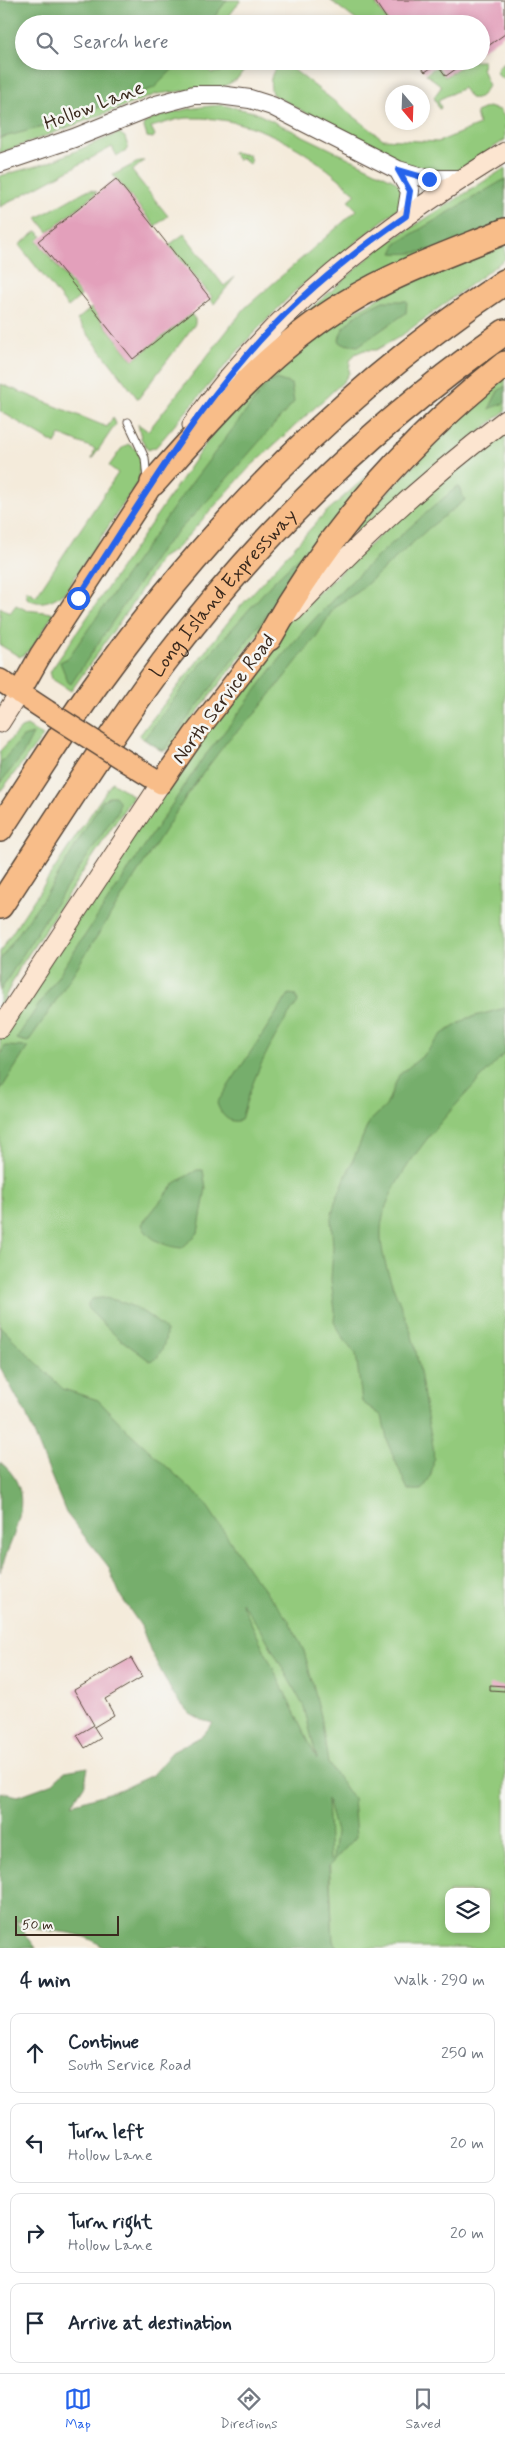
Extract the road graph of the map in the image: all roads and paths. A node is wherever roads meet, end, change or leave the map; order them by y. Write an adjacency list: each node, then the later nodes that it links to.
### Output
1 (505, 152): 4 (main road)
2 (0, 163): 3 (street, Hollow Lane)
3 (398, 170): 4 (street, Hollow Lane); 5 (street)
4 (461, 179): 5 (main road)
5 (406, 216): 12 (main road)
6 (505, 231): 12 (highway)
7 (505, 282): 18 (highway, Long Island Expressway)
8 (505, 332): 19 (highway, Long Island Expressway)
9 (505, 364): 13 (highway)
10 (505, 420): 13 (main road, North Service Road)
11 (128, 422): 12 (lane)
12 (151, 487): 15 (main road)
13 (269, 638): 17 (main road, North Service Road)
14 (0, 680): 15 (main road)
15 (19, 693): 16 (main road); 17 (main road, bridge)
16 (0, 723)
17 (161, 783): 20 (main road, North Service Road)
18 (0, 829)
19 (0, 906)
20 (0, 1028)

